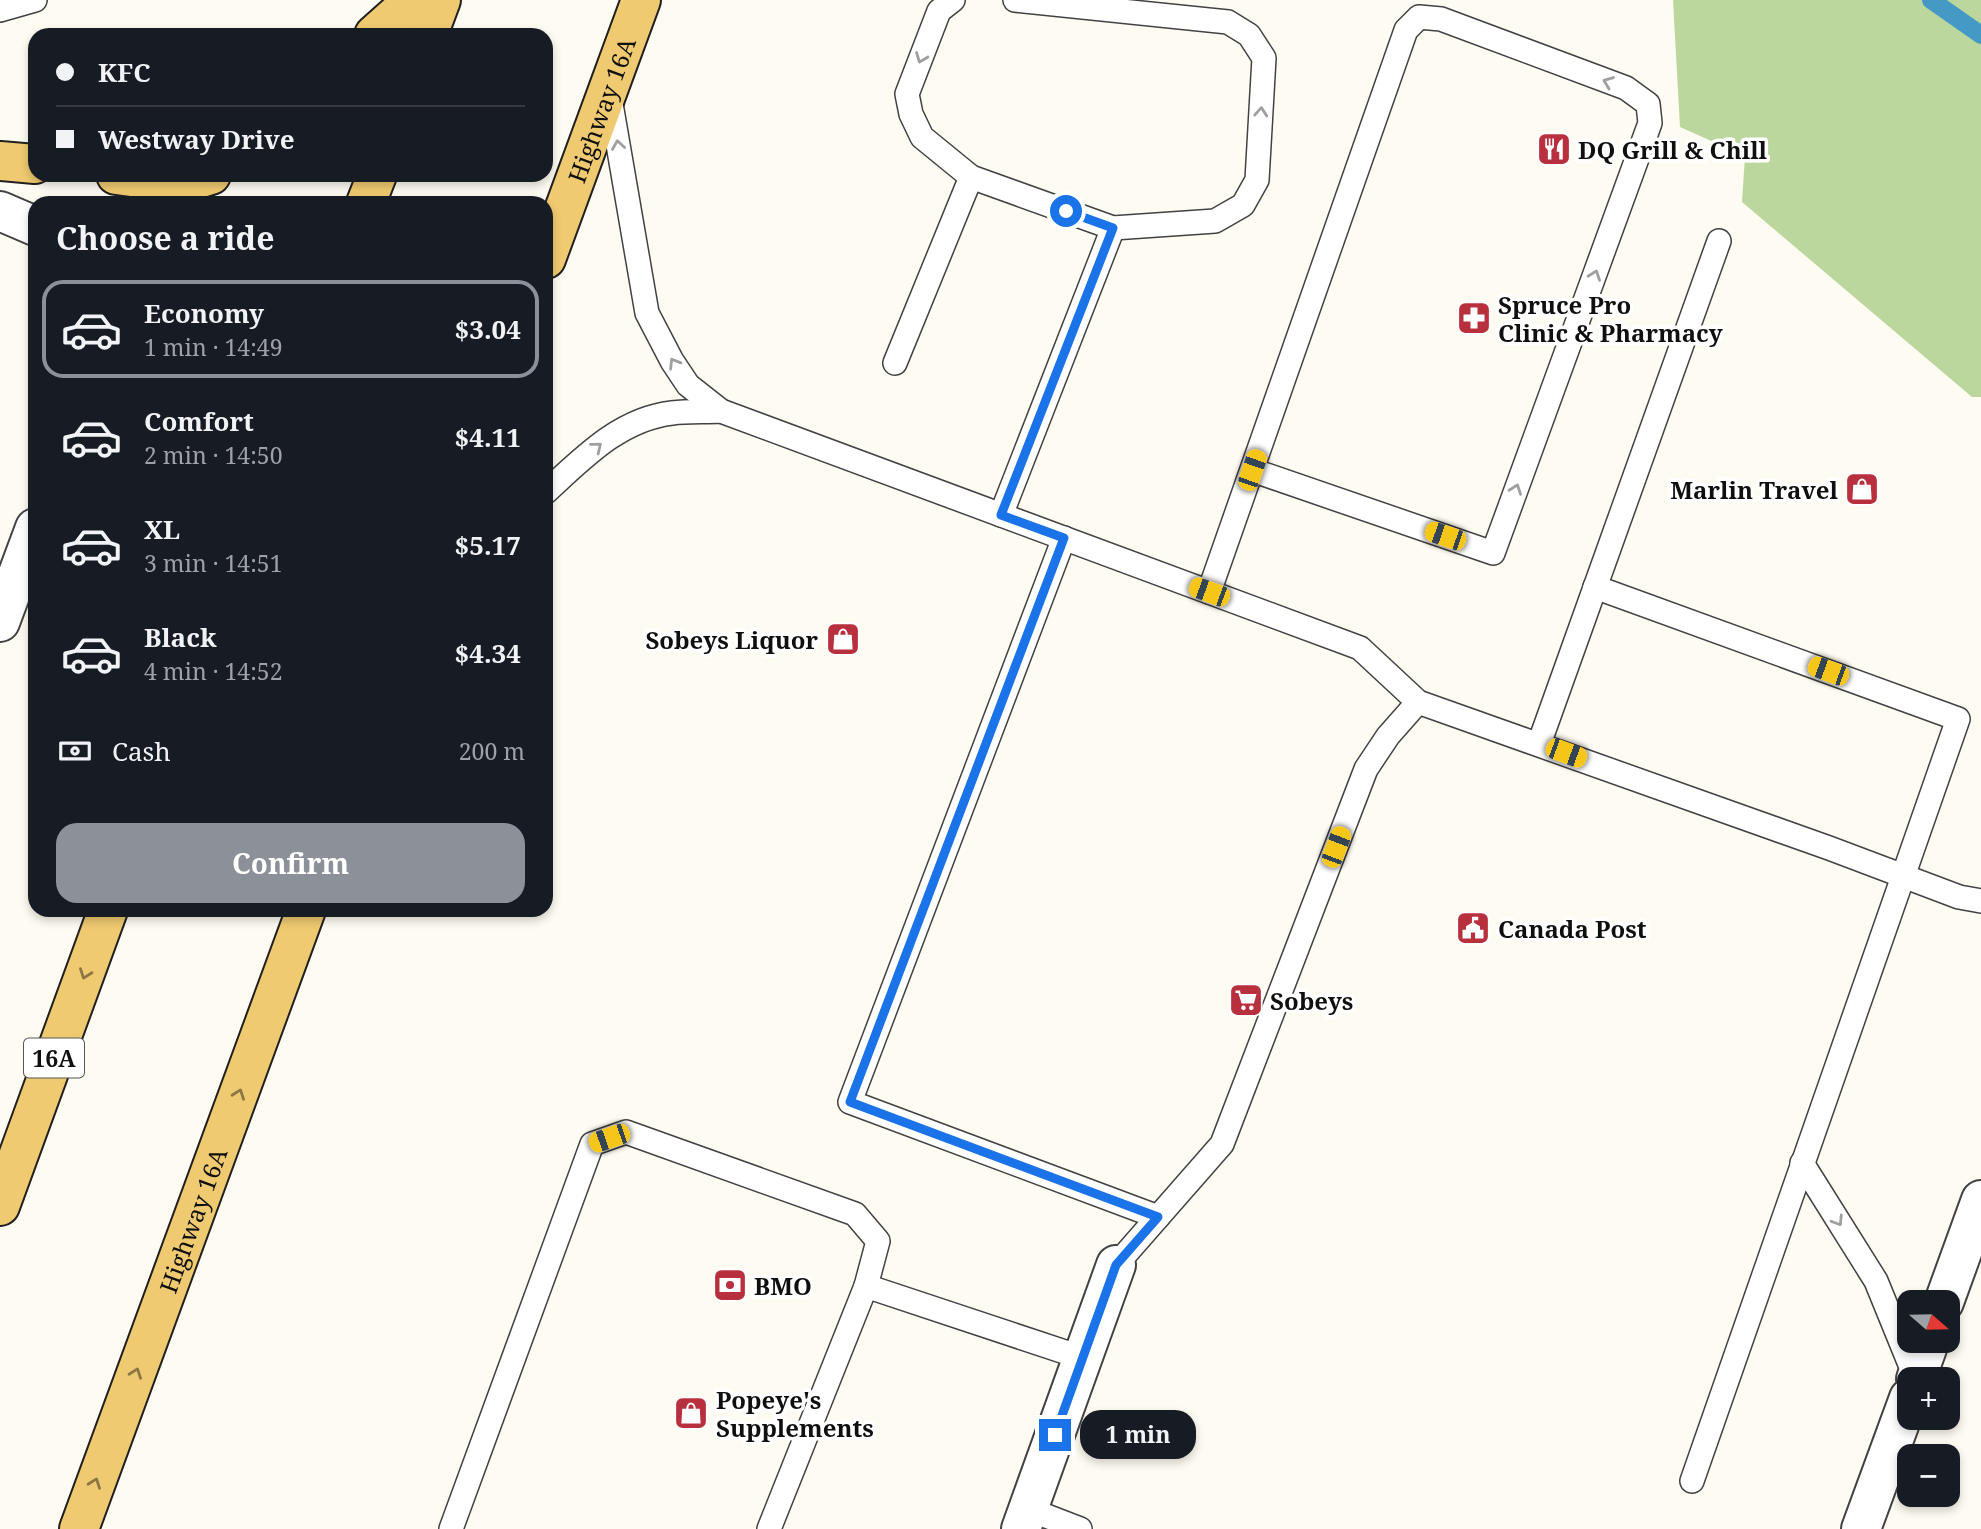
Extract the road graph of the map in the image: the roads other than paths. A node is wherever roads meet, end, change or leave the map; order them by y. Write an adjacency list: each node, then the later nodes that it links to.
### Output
1 (35, 0): 7 (lane)
2 (413, 0): 8 (main road)
3 (441, 0): 9 (main road)
4 (640, 0): 10 (main road, Highway 16A)
5 (953, 0): 13 (lane, one-way to 13)
6 (1014, 0): 16 (lane, one-way to 6)
7 (0, 10)
8 (382, 28)
9 (431, 28)
10 (608, 88): 17 (main road, Highway 16A); 20 (lane, one-way to 10)
11 (0, 161): 12 (main road)
12 (28, 163)
13 (971, 177): 16 (lane); 19 (lane)
14 (0, 211): 15 (street)
15 (28, 223)
16 (1113, 228): 23 (lane)
17 (553, 240)
18 (1719, 241): 26 (lane)
19 (895, 363)
20 (721, 411): 22 (lane, one-way to 20); 23 (lane)
21 (1252, 470): 21 (lane, one-way to 21); 27 (lane)
22 (553, 486)
23 (1001, 515): 24 (lane)
24 (1064, 538): 27 (lane); 38 (lane)
25 (28, 547): 28 (street)
26 (1595, 587): 30 (lane); 31 (lane)
27 (1209, 592): 29 (lane)
28 (0, 622)
29 (1418, 702): 30 (lane); 38 (lane)
30 (1539, 744): 31 (lane)
31 (1902, 876): 32 (lane); 35 (lane)
32 (1981, 901)
33 (105, 917): 37 (main road, 16A, one-way to 37)
34 (303, 917): 47 (main road, Highway 16A, one-way to 34)
35 (1802, 1163): 43 (lane, one-way to 43); 45 (lane)
36 (1981, 1200): 41 (street)
37 (0, 1206)
38 (1158, 1217): 39 (lane)
39 (1116, 1265): 42 (street)
40 (866, 1286): 42 (lane); 48 (lane); 49 (lane)
41 (1948, 1290)
42 (1083, 1358): 46 (street)
43 (1911, 1367)
44 (1897, 1430): 51 (street)
45 (1692, 1481)
46 (1025, 1519): 50 (lane)
47 (79, 1529)
48 (452, 1529)
49 (769, 1529)
50 (1080, 1529)
51 (1861, 1529)

